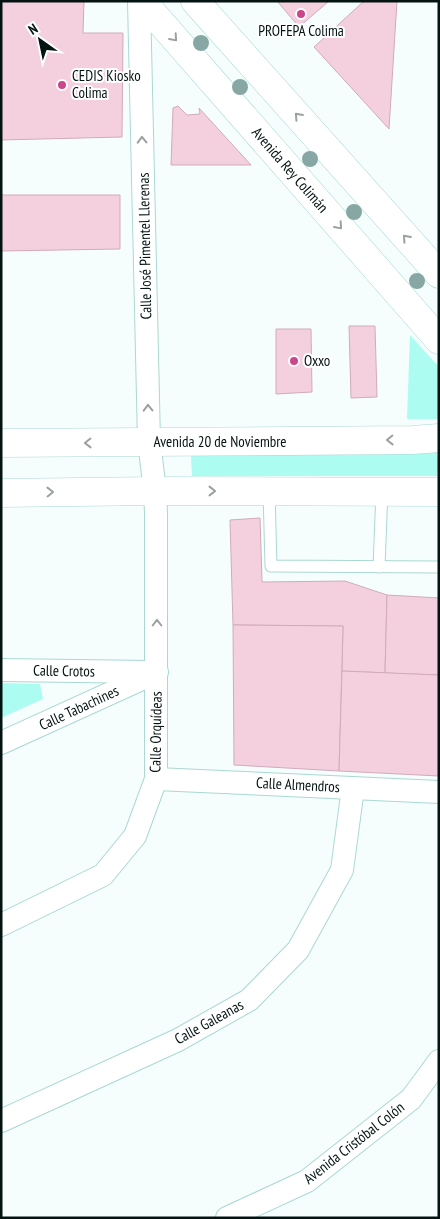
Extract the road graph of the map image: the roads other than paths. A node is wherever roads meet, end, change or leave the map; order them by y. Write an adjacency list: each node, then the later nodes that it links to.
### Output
1 (140, 1): 4 (main road, Avenida Rey Colimán, one-way to 4); 6 (street, Calle José Pimentel Llerenas, one-way to 1)
2 (196, 1): 3 (main road, one-way to 2)
3 (439, 274)
4 (439, 340)
5 (439, 438): 6 (main road, Avenida 20 de Noviembre, one-way to 6)
6 (149, 442): 7 (main road, Avenida 20 de Noviembre, one-way to 7); 8 (street, Calle José Pimentel Llerenas)
7 (1, 443)
8 (155, 491): 9 (main road, one-way to 9); 12 (main road, one-way to 8); 16 (street, Calle Orquídeas, one-way to 8)
9 (269, 491): 10 (main road); 13 (lane)
10 (382, 491): 11 (main road); 13 (lane)
11 (439, 492)
12 (1, 493)
13 (379, 567): 14 (lane)
14 (439, 567)
15 (1, 670): 16 (street, Calle Crotos)
16 (157, 672): 17 (street, Calle Tabachines); 18 (street, Calle Orquídeas)
17 (1, 743)
18 (156, 779): 19 (street, Calle Almendros); 21 (street, Calle Orquídeas)
19 (354, 788): 20 (street, Calle Almendros); 23 (street, Calle Galeanas)
20 (439, 792)
21 (1, 925)
22 (439, 1061): 24 (street, Avenida Cristóbal Colón)
23 (1, 1121)
24 (227, 1218)

